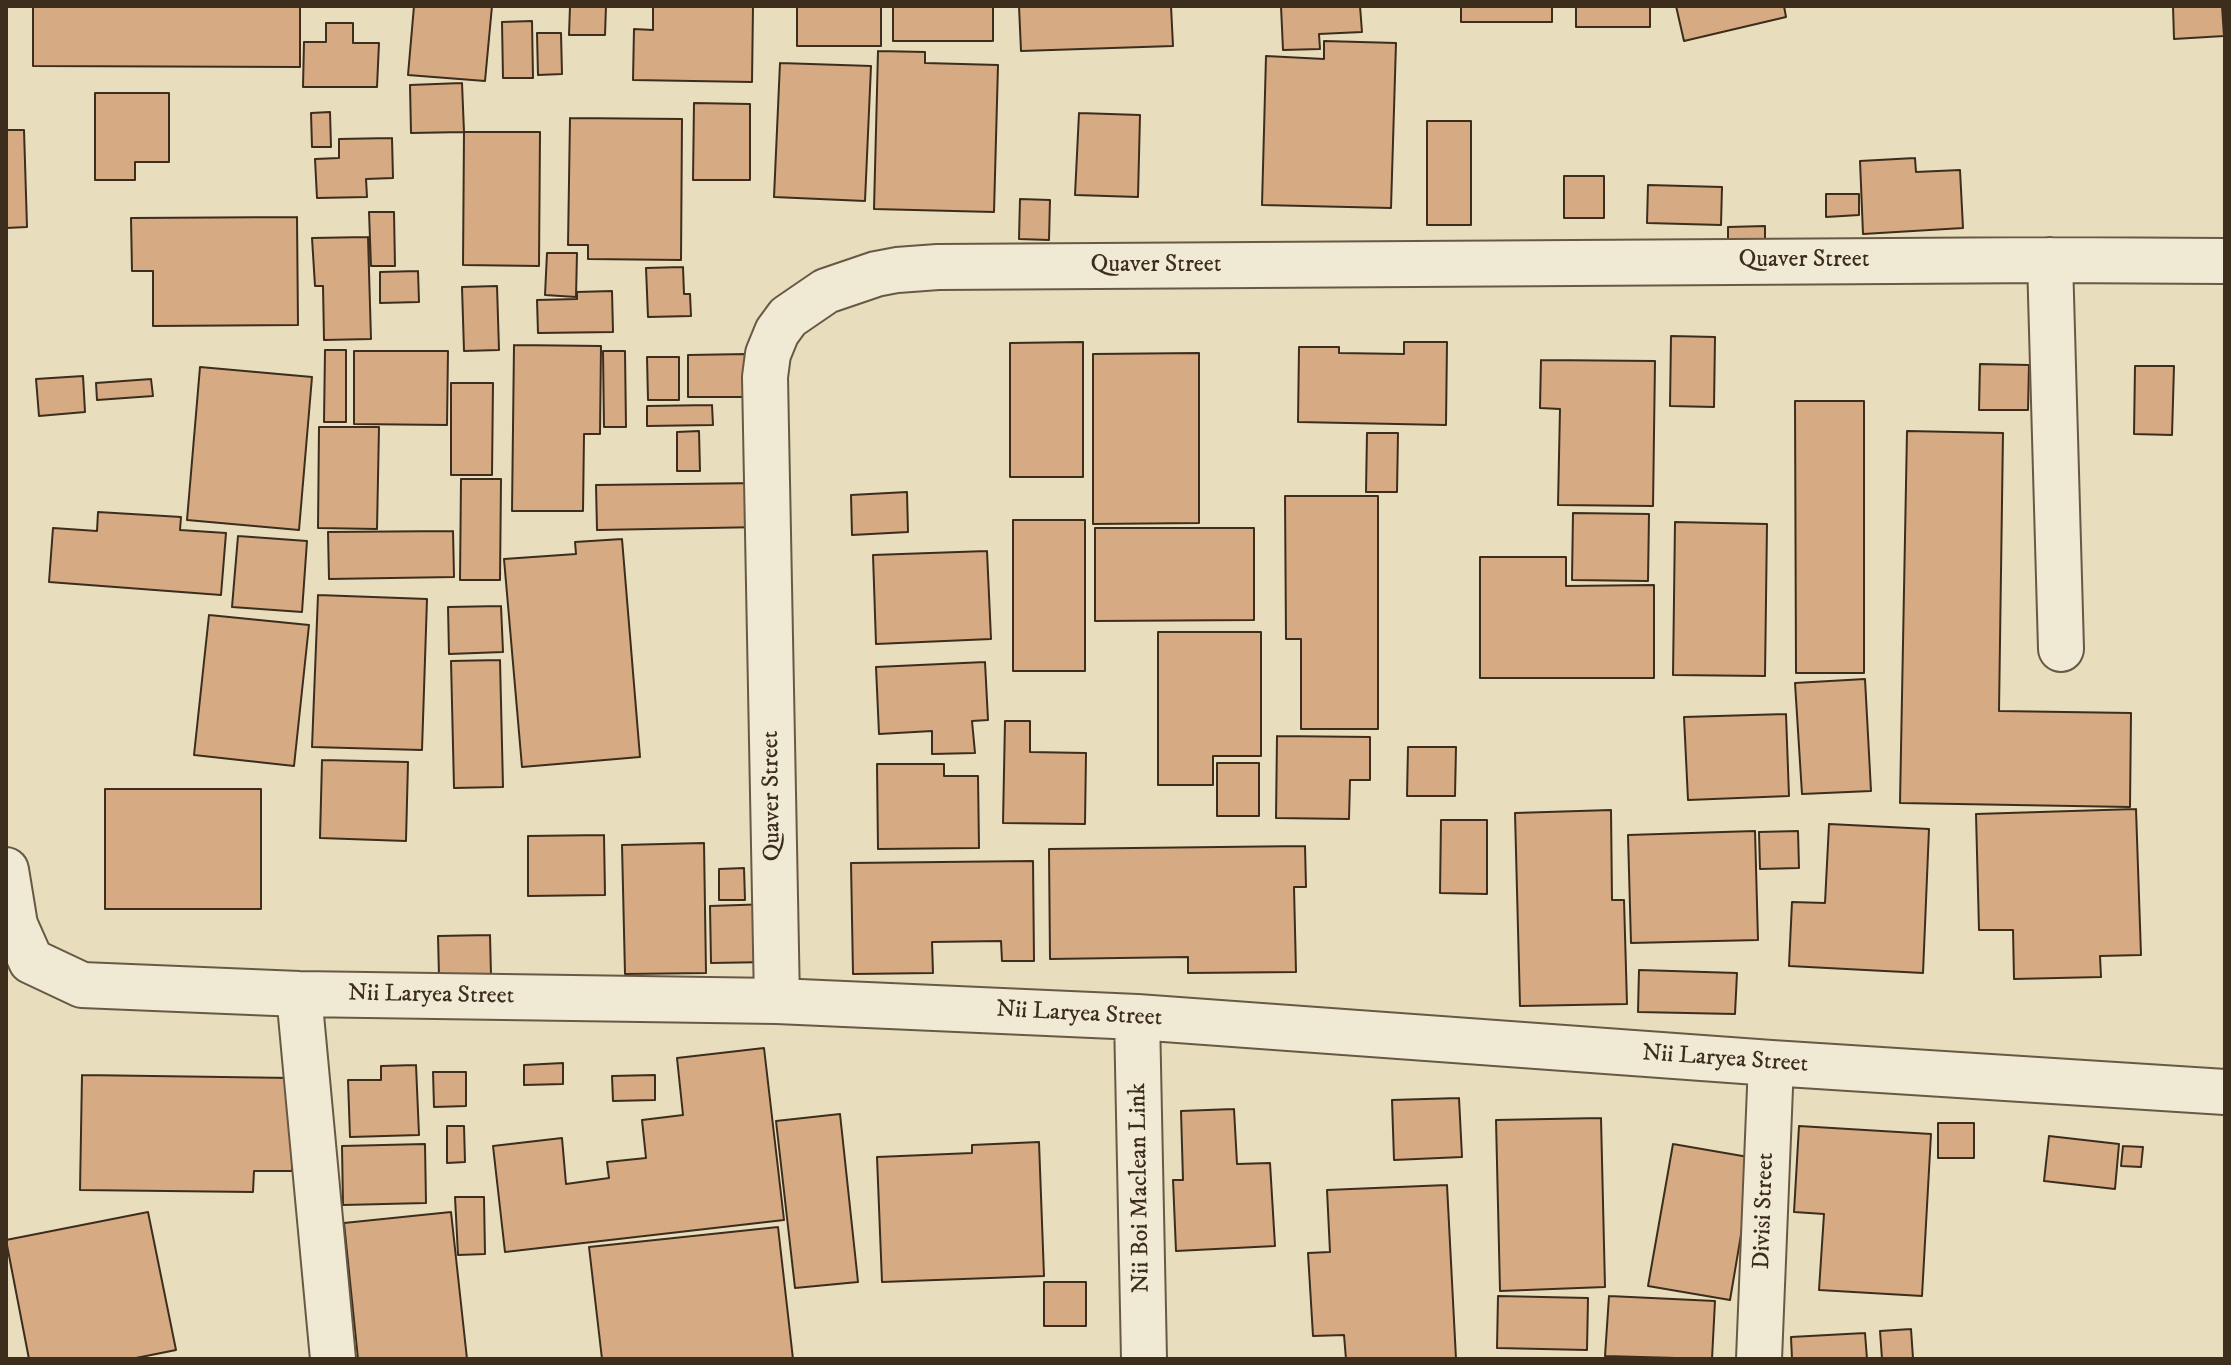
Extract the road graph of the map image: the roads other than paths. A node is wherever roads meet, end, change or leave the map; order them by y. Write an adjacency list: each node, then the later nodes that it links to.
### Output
1 (2050, 260): 2 (street, Quaver Street); 3 (street); 6 (street, Quaver Street)
2 (2225, 261)
3 (2061, 649)
4 (6, 870): 5 (street, Nii Laryea Street)
5 (299, 994): 6 (street, Nii Laryea Street); 10 (street)
6 (777, 1001): 7 (street, Nii Laryea Street)
7 (1137, 1017): 8 (street, Nii Laryea Street); 11 (street, Nii Boi Maclean Link)
8 (1771, 1063): 9 (street, Nii Laryea Street); 12 (street, Divisi Street)
9 (2225, 1092)
10 (333, 1359)
11 (1144, 1359)
12 (1759, 1359)

